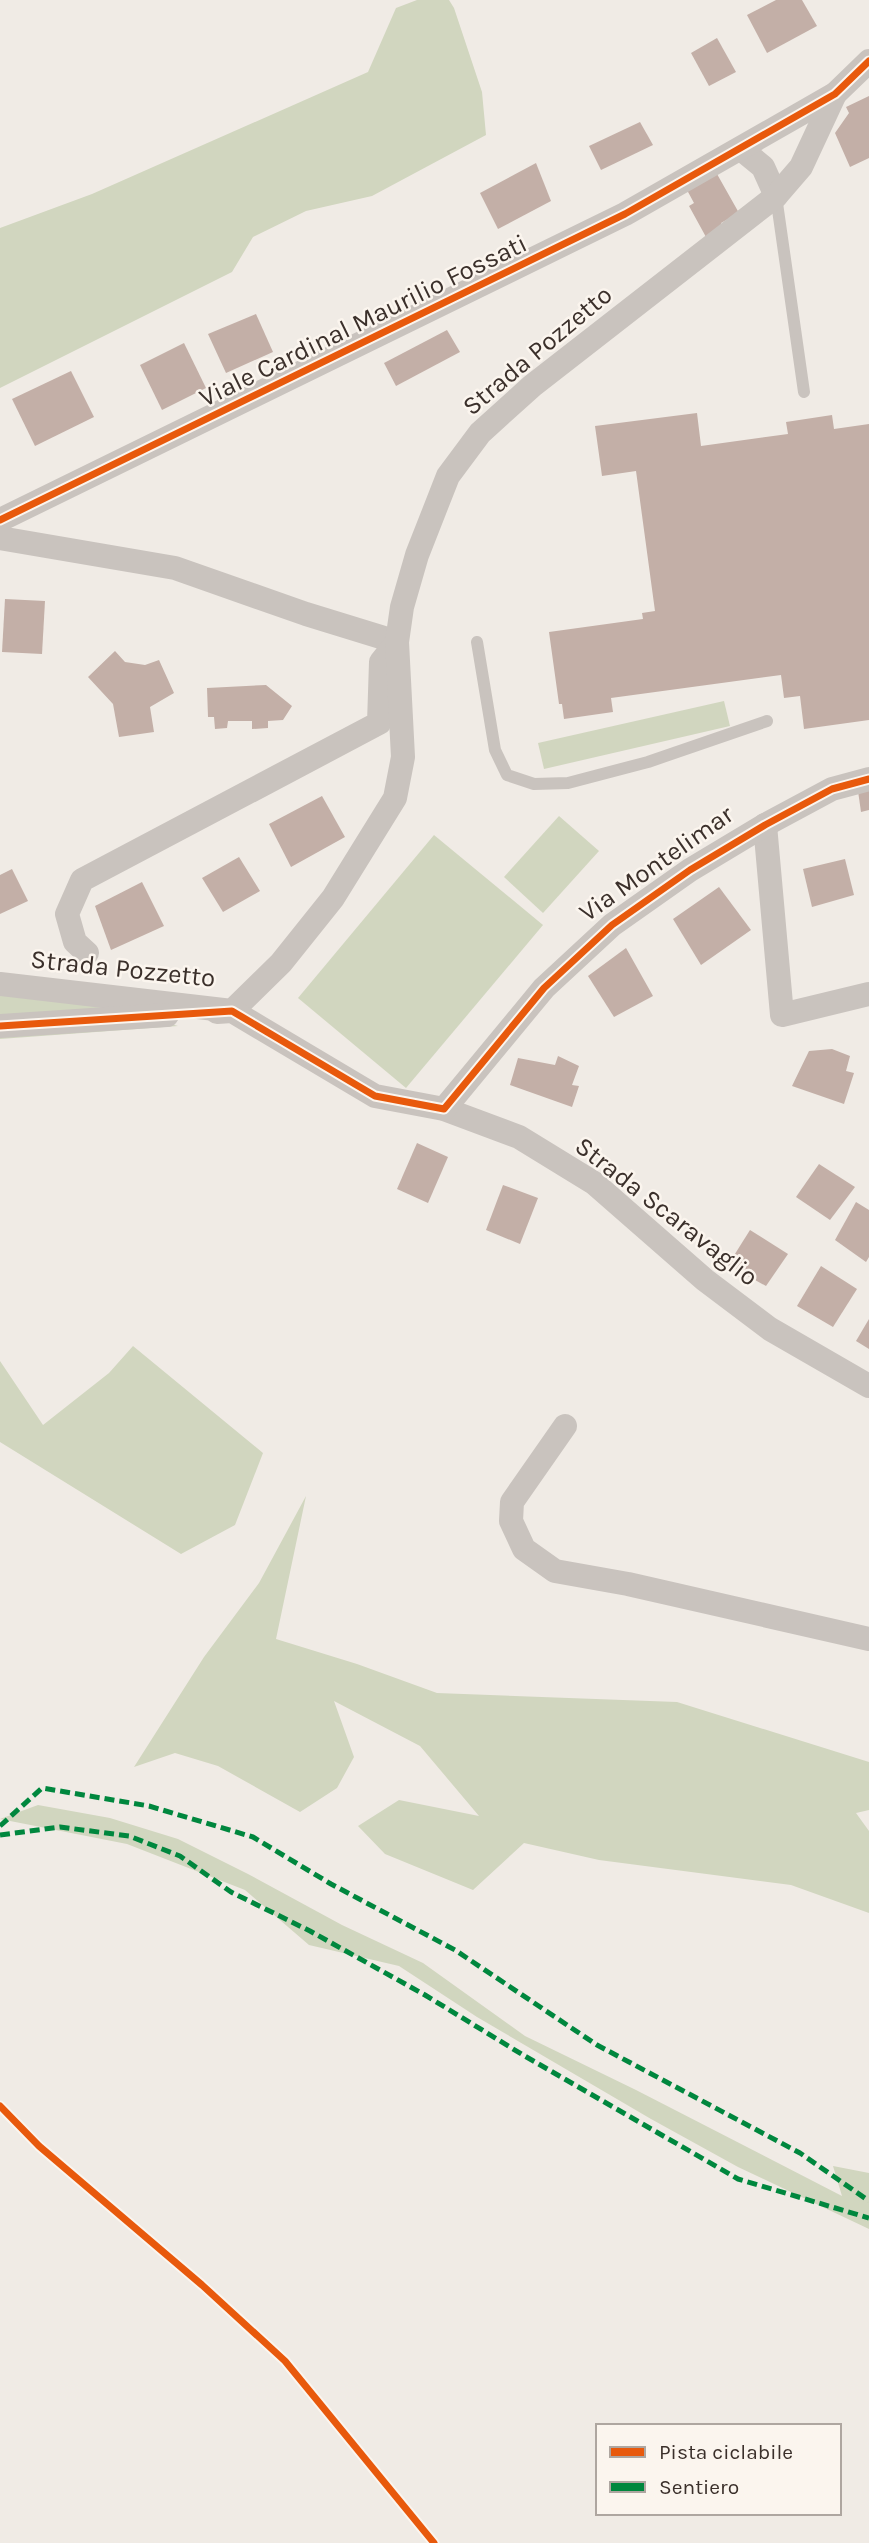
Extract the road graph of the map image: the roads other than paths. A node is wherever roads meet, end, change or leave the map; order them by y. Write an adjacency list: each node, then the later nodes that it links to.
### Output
1 (869, 61): 2 (street)
2 (835, 94): 3 (street, Viale Cardinal Maurilio Fossati); 4 (street, Strada Pozzetto)
3 (741, 149): 4 (street); 6 (street, Viale Cardinal Maurilio Fossati)
4 (776, 196): 5 (lane); 8 (street, Strada Pozzetto)
5 (804, 392)
6 (0, 520)
7 (0, 538): 8 (street)
8 (397, 642): 13 (street, Strada Pozzetto); 16 (street, Strada Pozzetto)
9 (477, 642): 10 (lane)
10 (767, 721)
11 (869, 779): 12 (street, Via Montelimar)
12 (765, 825): 15 (street, Via Montelimar); 18 (street, Via Montelimar)
13 (86, 953)
14 (0, 984): 16 (street, Strada Pozzetto)
15 (869, 994)
16 (232, 1011): 17 (street); 18 (street, Strada Scaravaglio)
17 (0, 1026)
18 (444, 1109): 19 (street, Strada Scaravaglio)
19 (869, 1386)
20 (565, 1426): 21 (street)
21 (869, 1639)

